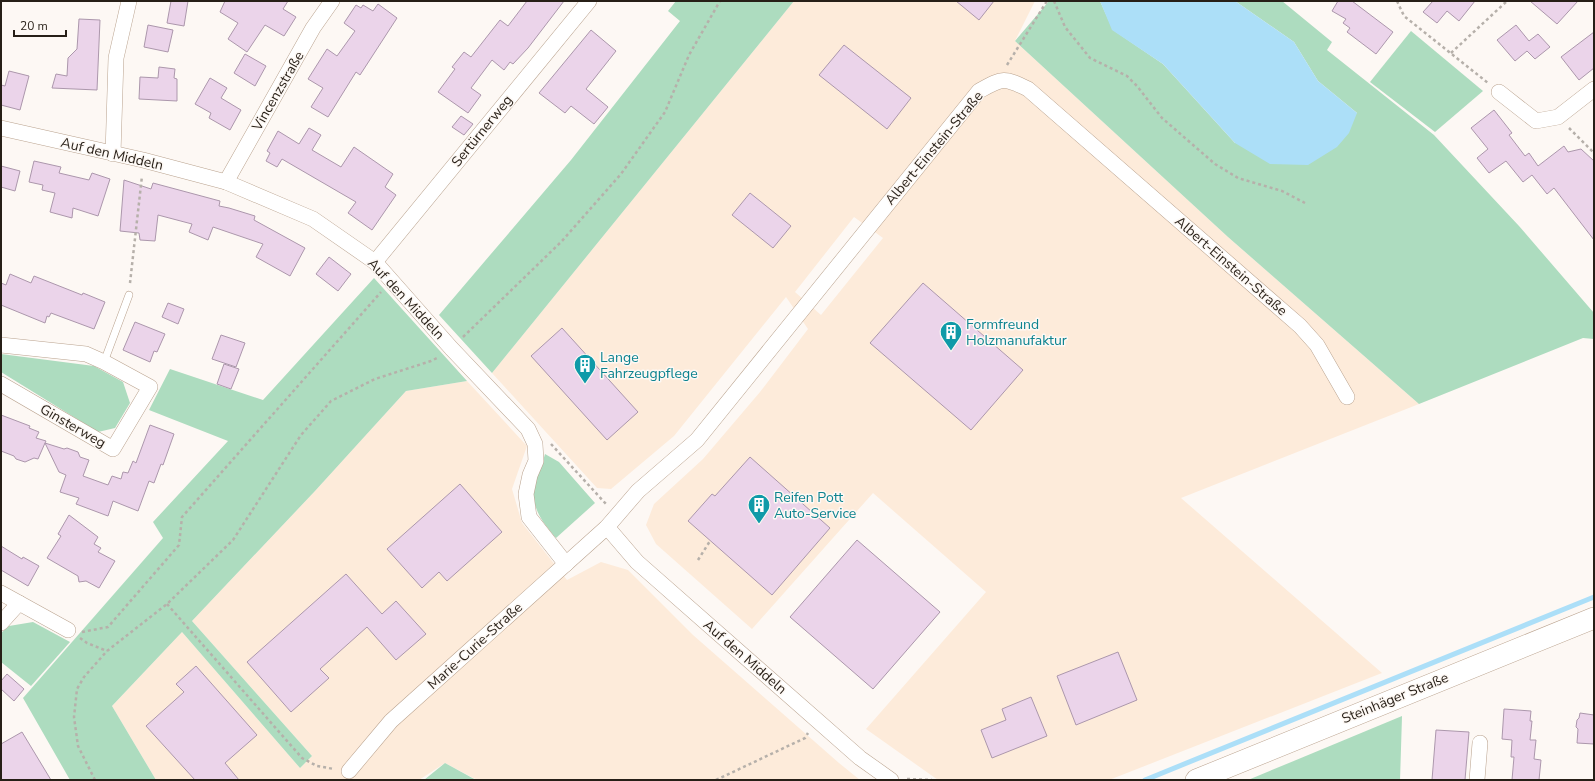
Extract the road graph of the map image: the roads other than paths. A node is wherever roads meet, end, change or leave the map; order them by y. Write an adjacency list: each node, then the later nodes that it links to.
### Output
1 (129, 1): 7 (street)
2 (332, 1): 8 (street, Vincenzstraße)
3 (589, 1): 9 (street, Sertürnerweg)
4 (1594, 89): 5 (street)
5 (1499, 92)
6 (1, 128): 7 (street, Auf den Middeln)
7 (113, 154): 8 (street, Auf den Middeln)
8 (226, 182): 9 (street, Auf den Middeln)
9 (375, 262): 16 (street, Auf den Middeln)
10 (129, 295): 12 (lane)
11 (1, 345): 12 (street, Ginsterweg)
12 (104, 362): 13 (street, Ginsterweg)
13 (1, 384)
14 (1347, 397): 15 (street, Albert-Einstein-Straße)
15 (607, 527): 16 (street, Marie-Curie-Straße); 24 (street, Auf den Middeln)
16 (566, 564): 23 (street, Marie-Curie-Straße)
17 (1, 593): 18 (street)
18 (19, 603): 20 (street); 21 (street)
19 (1594, 618): 25 (main road, Steinhäger Straße)
20 (1, 623)
21 (68, 630)
22 (1480, 743): 26 (street)
23 (349, 771)
24 (889, 779)
25 (1196, 780)
26 (1477, 780)

